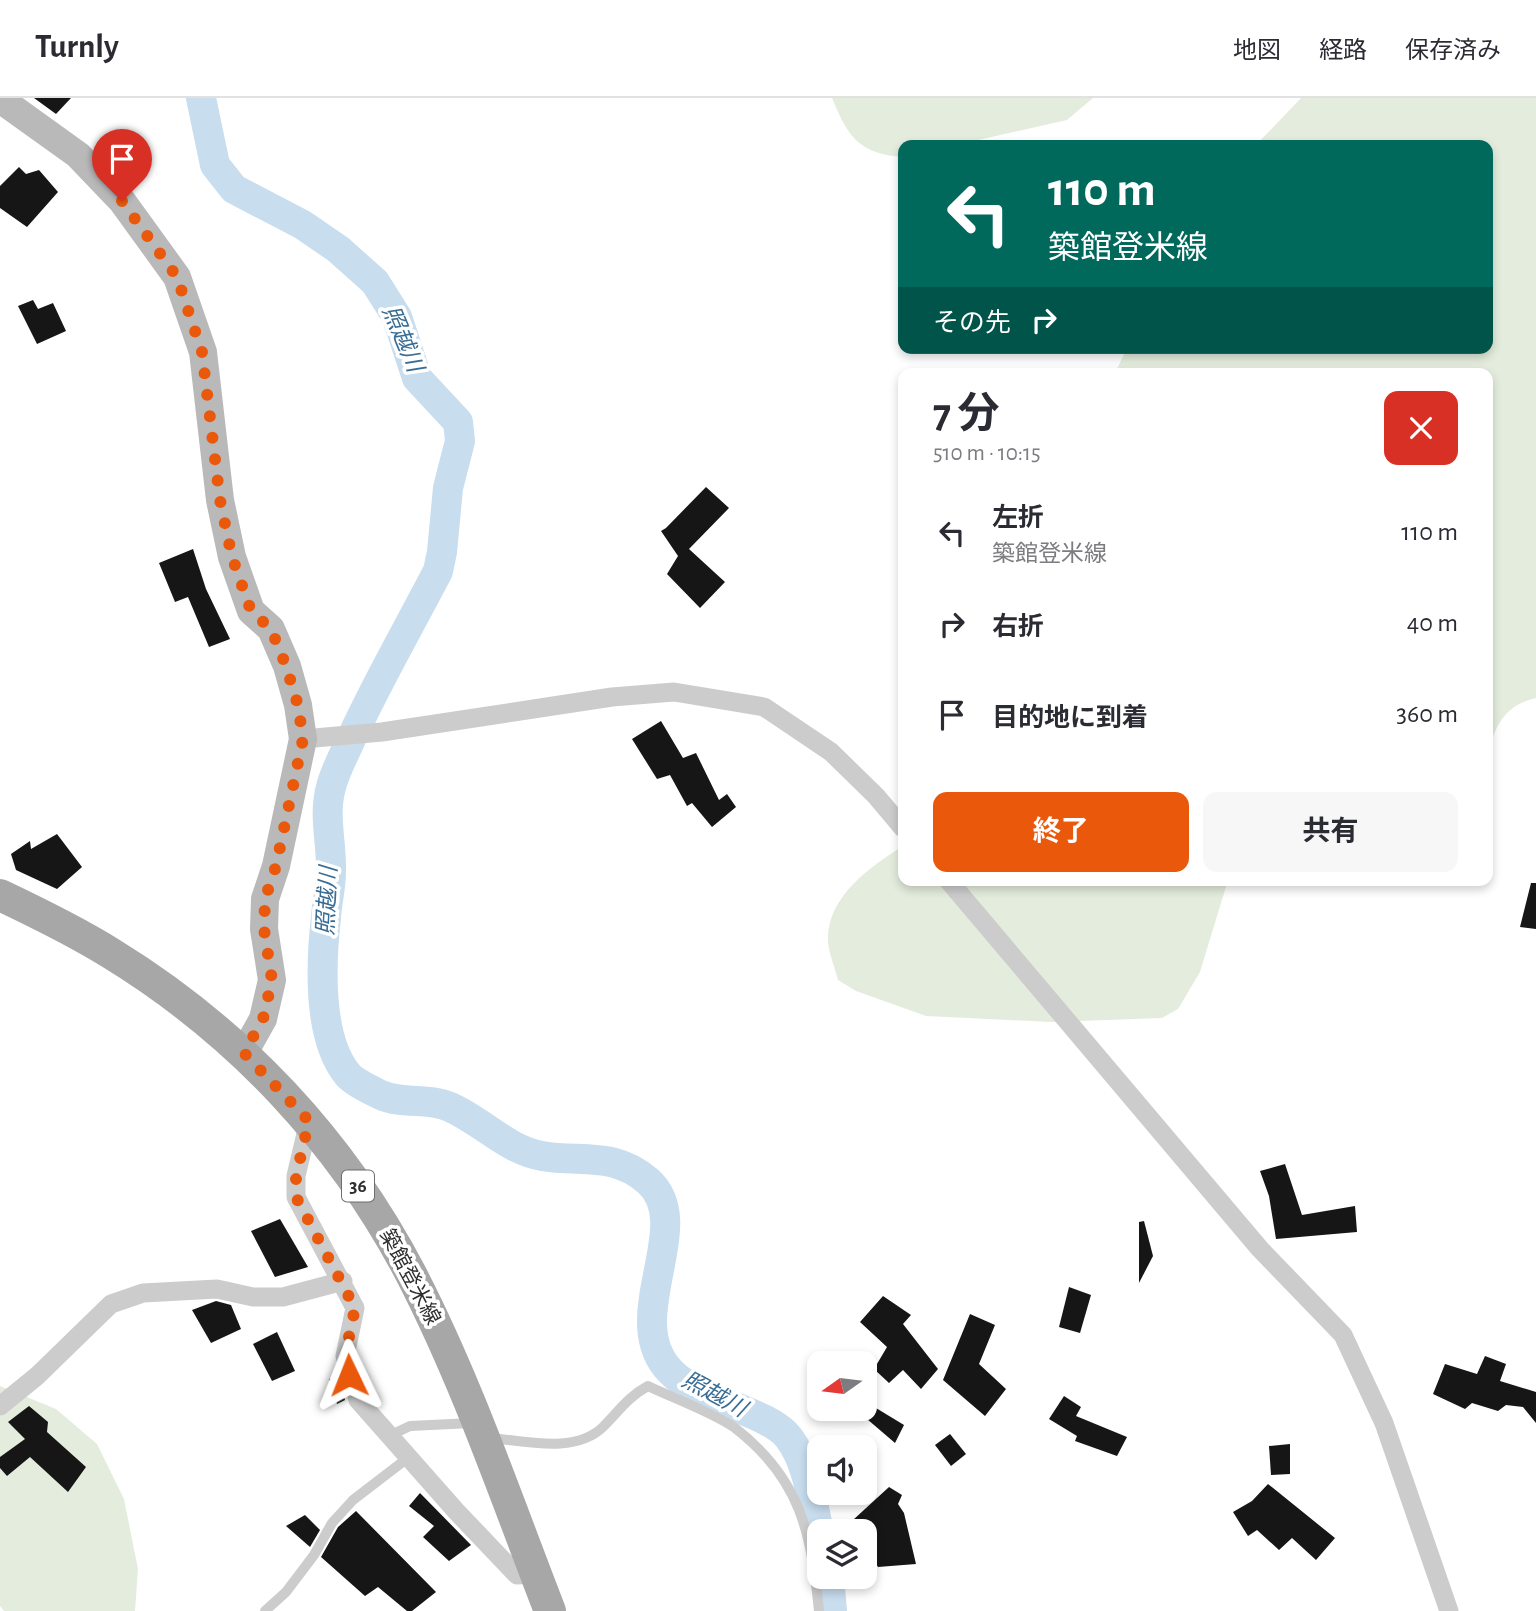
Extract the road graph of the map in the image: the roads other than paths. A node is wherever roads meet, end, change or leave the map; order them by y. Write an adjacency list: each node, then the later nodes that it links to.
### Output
1 (0, 99): 2 (street)
2 (303, 739): 3 (street); 6 (street)
3 (898, 822)
4 (953, 886): 17 (street)
5 (0, 895): 6 (main road, 築館登米線 / 36)
6 (244, 1053): 7 (main road, 築館登米線 / 36)
7 (309, 1121): 8 (street); 10 (main road, 築館登米線 / 36)
8 (343, 1281): 9 (street); 11 (street)
9 (0, 1406)
10 (480, 1430): 11 (lane); 13 (main road, 築館登米線 / 36); 16 (lane)
11 (391, 1435): 12 (street)
12 (410, 1457): 13 (street); 14 (lane)
13 (535, 1574): 15 (main road, 築館登米線 / 36)
14 (265, 1611)
15 (550, 1611)
16 (819, 1611)
17 (1449, 1611)

